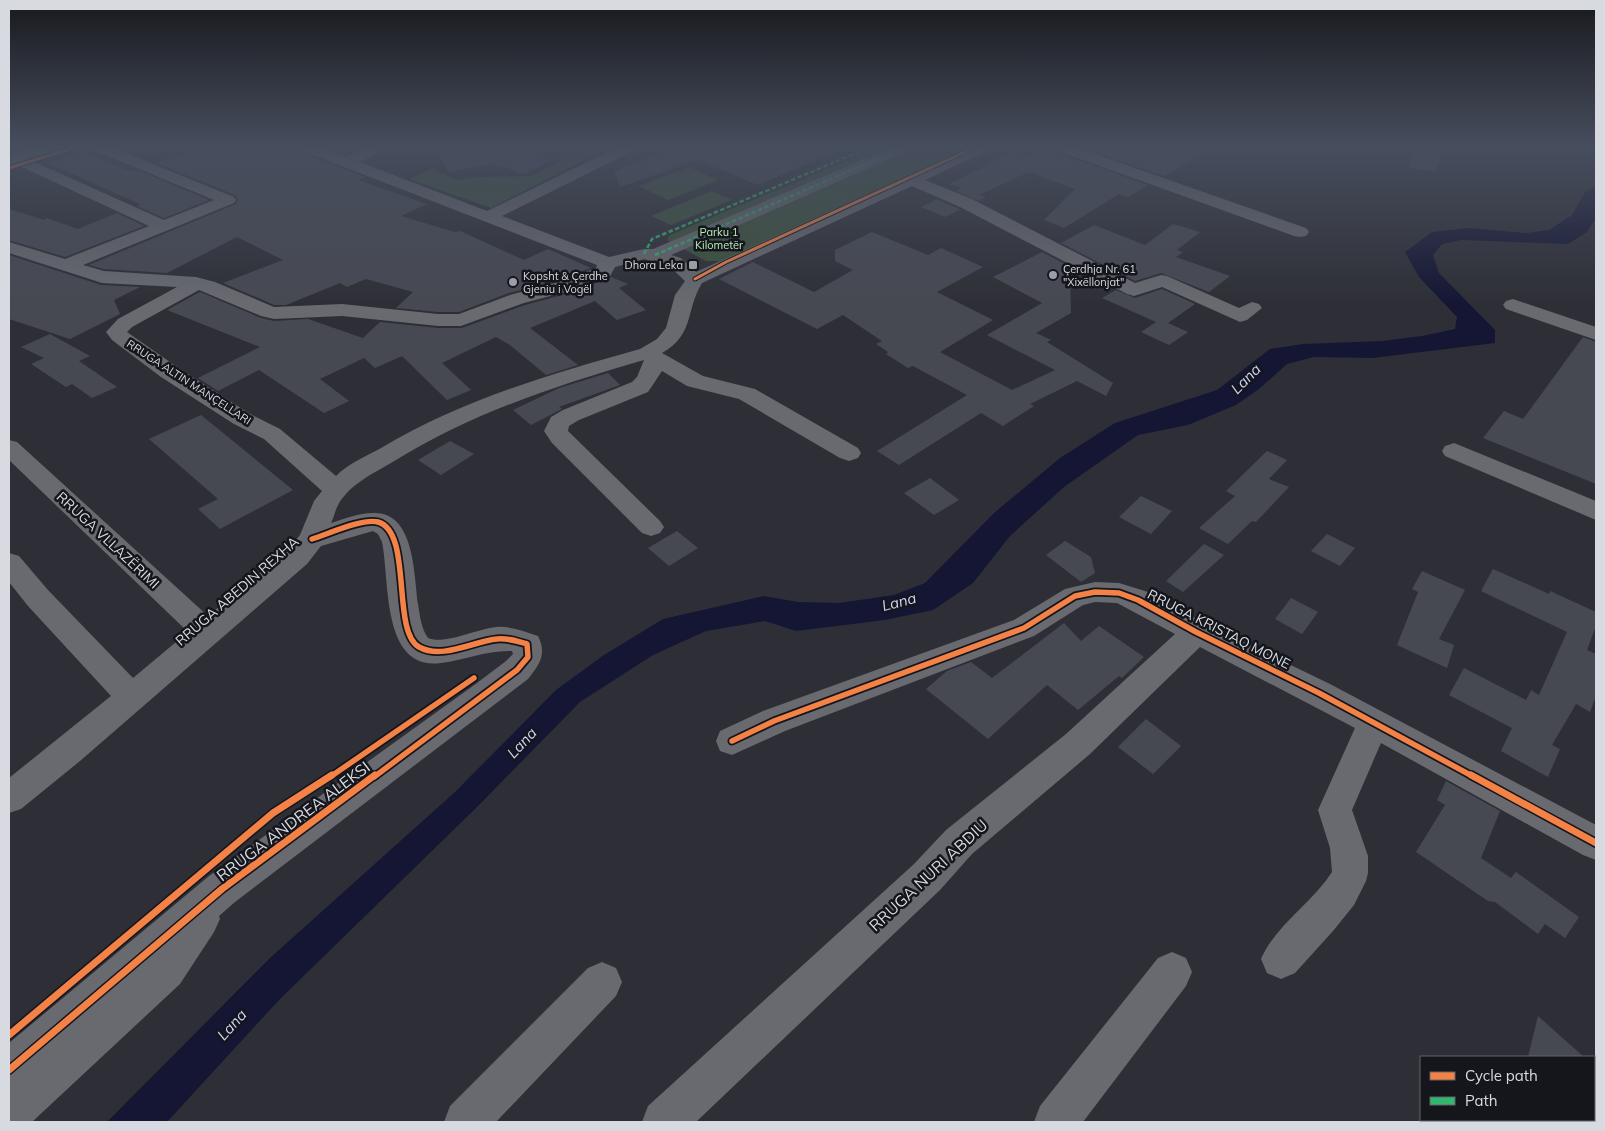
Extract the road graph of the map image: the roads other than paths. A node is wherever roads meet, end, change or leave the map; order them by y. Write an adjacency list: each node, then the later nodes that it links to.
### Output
1 (98, 199): 11 (street)
2 (225, 199): 11 (street)
3 (444, 199): 10 (street)
4 (524, 199): 10 (street)
5 (748, 199): 14 (street)
6 (783, 199): 14 (street)
7 (871, 199): 17 (street)
8 (958, 199): 20 (street)
9 (1207, 199): 12 (street)
10 (489, 216): 15 (street)
11 (164, 226): 16 (street)
12 (1300, 232)
13 (9, 247): 16 (street)
14 (649, 255): 15 (street); 17 (street)
15 (608, 262): 18 (street)
16 (64, 266): 18 (street)
17 (695, 280): 22 (street, RRUGA ABEDIN REXHA)
18 (196, 283): 26 (street, RRUGA ALTIN MANÇELLARI)
19 (1513, 305): 21 (street)
20 (1252, 308)
21 (1596, 334)
22 (652, 356): 25 (street); 26 (street, RRUGA ABEDIN REXHA); 28 (street)
23 (9, 447): 32 (street, RRUGA VLLAZËRIMI)
24 (1454, 451): 27 (street)
25 (848, 453)
26 (336, 489): 29 (street, RRUGA ABEDIN REXHA)
27 (1596, 511)
28 (651, 527)
29 (312, 539): 32 (street, RRUGA ABEDIN REXHA); 38 (street, RRUGA ANDREA ALEKSI)
30 (9, 563): 33 (street)
31 (1196, 632): 34 (street, RRUGA KRISTAQ MONE); 35 (street, RRUGA KRISTAQ MONE); 45 (street, RRUGA NURI ABDIU)
32 (207, 633): 33 (street, RRUGA ABEDIN REXHA)
33 (131, 696): 36 (street, RRUGA ABEDIN REXHA)
34 (1374, 723): 37 (street, RRUGA KRISTAQ MONE); 39 (street)
35 (732, 741)
36 (9, 798)
37 (1596, 843)
38 (222, 889): 42 (street, RRUGA ANDREA ALEKSI); 43 (street)
39 (1281, 959)
40 (1172, 972): 46 (street)
41 (602, 982): 44 (street)
42 (9, 1070)
43 (9, 1114)
44 (466, 1122)
45 (664, 1122)
46 (1056, 1122)

